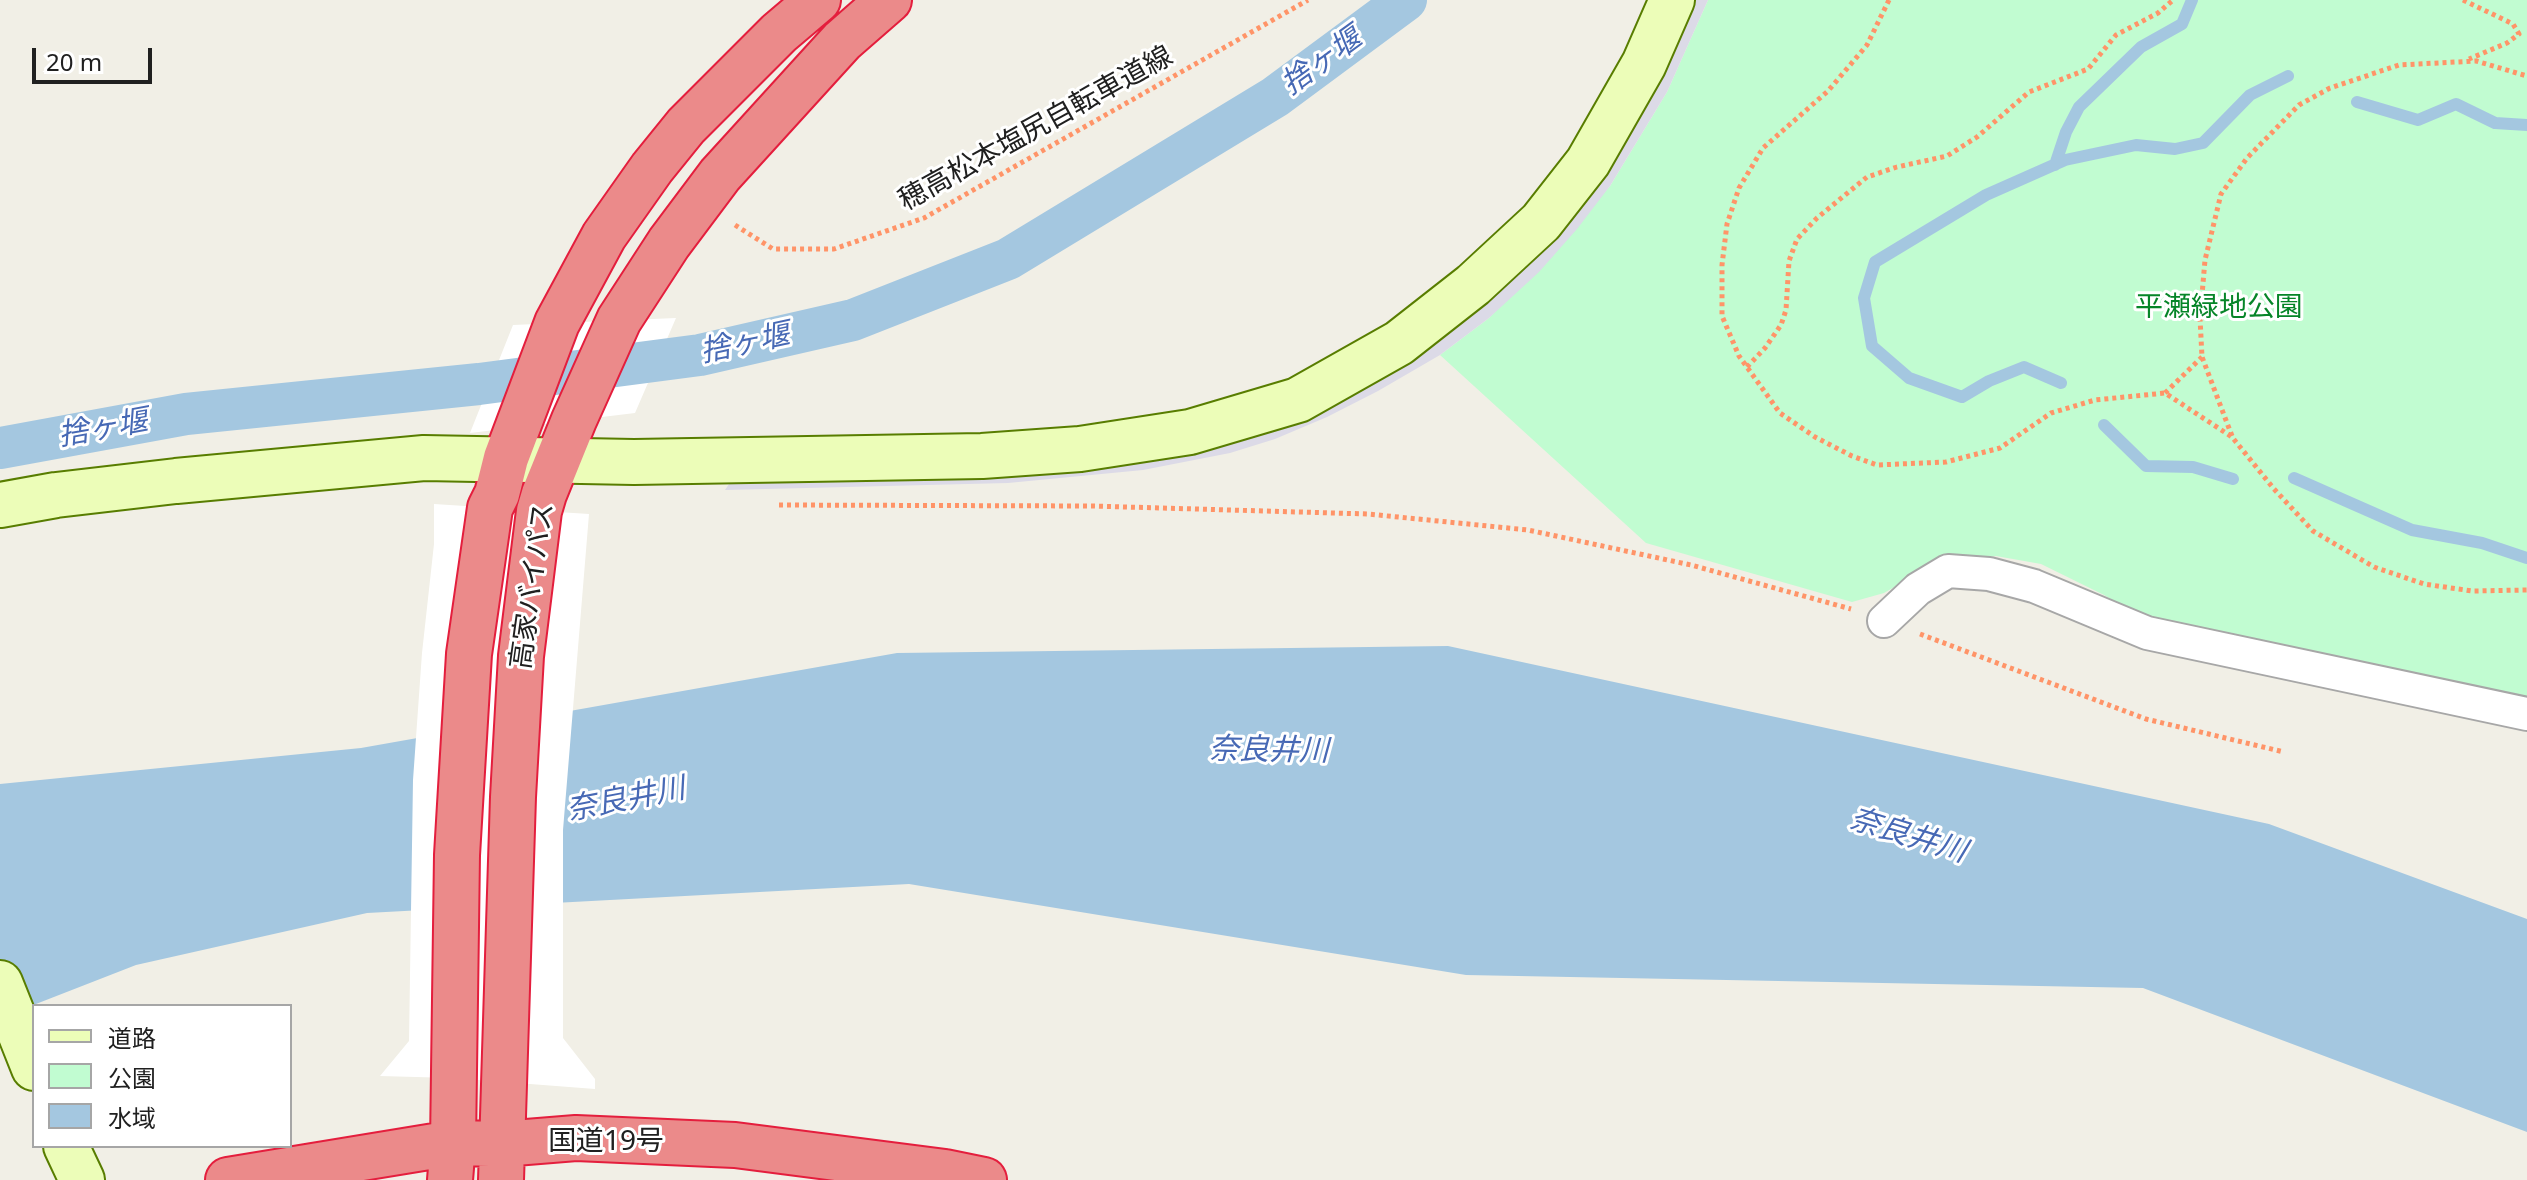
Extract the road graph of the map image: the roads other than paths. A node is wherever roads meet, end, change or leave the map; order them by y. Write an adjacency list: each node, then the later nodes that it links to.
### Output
1 (818, 0): 4 (highway, 高家バイパス)
2 (889, 0): 5 (highway, 高家バイパス)
3 (1672, 0): 5 (street)
4 (512, 442): 5 (street); 6 (street); 12 (highway, 高家バイパス)
5 (557, 460): 13 (highway, 高家バイパス)
6 (0, 505)
7 (1884, 621): 8 (street)
8 (2527, 714)
9 (0, 983): 10 (street)
10 (32, 1063)
11 (67, 1148): 14 (street)
12 (451, 1161): 13 (highway, 国道19号); 15 (highway, 国道19号)
13 (502, 1162): 16 (highway, 国道19号)
14 (82, 1180)
15 (228, 1180)
16 (984, 1180)

